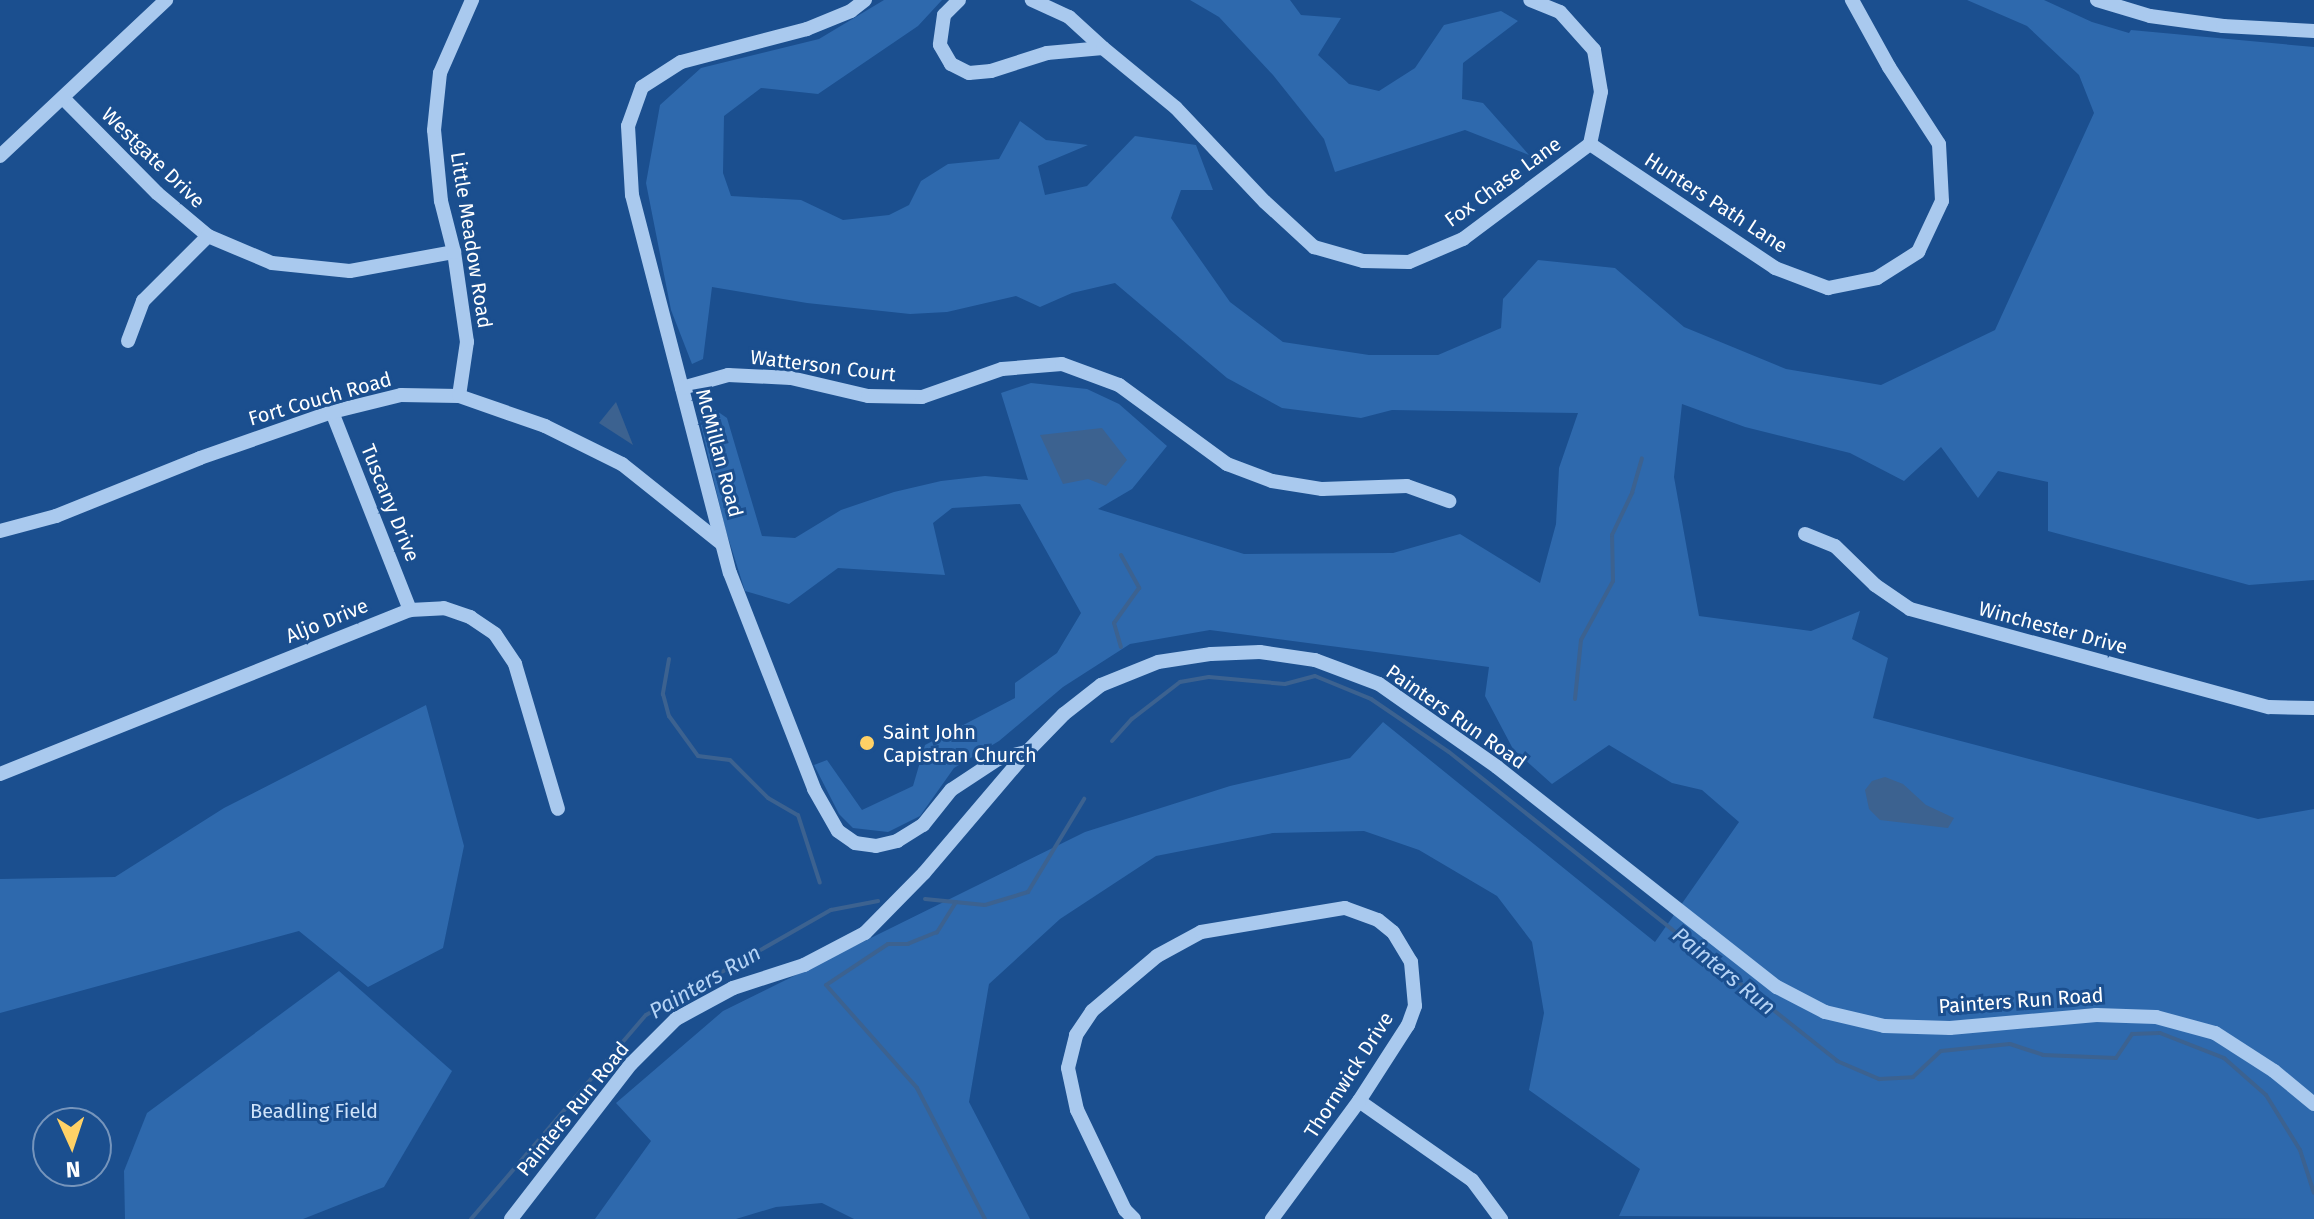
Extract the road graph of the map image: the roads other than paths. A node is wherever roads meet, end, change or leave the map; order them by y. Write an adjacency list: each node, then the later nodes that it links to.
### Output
1 (166, 0): 11 (street)
2 (472, 0): 15 (street, Little Meadow Road)
3 (865, 0): 17 (street, McMillan Road)
4 (959, 0): 10 (street)
5 (1032, 0): 10 (street, Fox Chase Lane)
6 (1530, 0): 12 (street, Fox Chase Lane)
7 (1852, 0): 12 (street, Hunters Path Lane)
8 (2097, 0): 9 (street)
9 (2314, 31)
10 (1103, 48): 12 (street, Fox Chase Lane)
11 (63, 98): 13 (street); 14 (street, Westgate Drive)
12 (1590, 144)
13 (0, 156)
14 (208, 236): 15 (street, Westgate Drive); 16 (street)
15 (454, 252): 18 (street, Little Meadow Road)
16 (128, 341)
17 (682, 388): 20 (street, Watterson Court); 23 (street, McMillan Road)
18 (459, 396): 19 (street, Fort Couch Road); 23 (street, Fort Couch Road)
19 (332, 412): 21 (street, Fort Couch Road); 24 (street, Tuscany Drive)
20 (1449, 501)
21 (0, 531)
22 (1805, 534): 25 (street, Winchester Drive)
23 (721, 543): 26 (street, McMillan Road)
24 (410, 610): 27 (street, Aljo Drive); 28 (street, Aljo Drive)
25 (2314, 708)
26 (1027, 752): 30 (street, Painters Run Road); 31 (street, Painters Run Road)
27 (0, 774)
28 (558, 809)
29 (1359, 1101): 32 (street, Thornwick Drive); 33 (street, Thornwick Drive); 34 (street)
30 (2314, 1104)
31 (511, 1219)
32 (1134, 1219)
33 (1272, 1219)
34 (1501, 1219)

